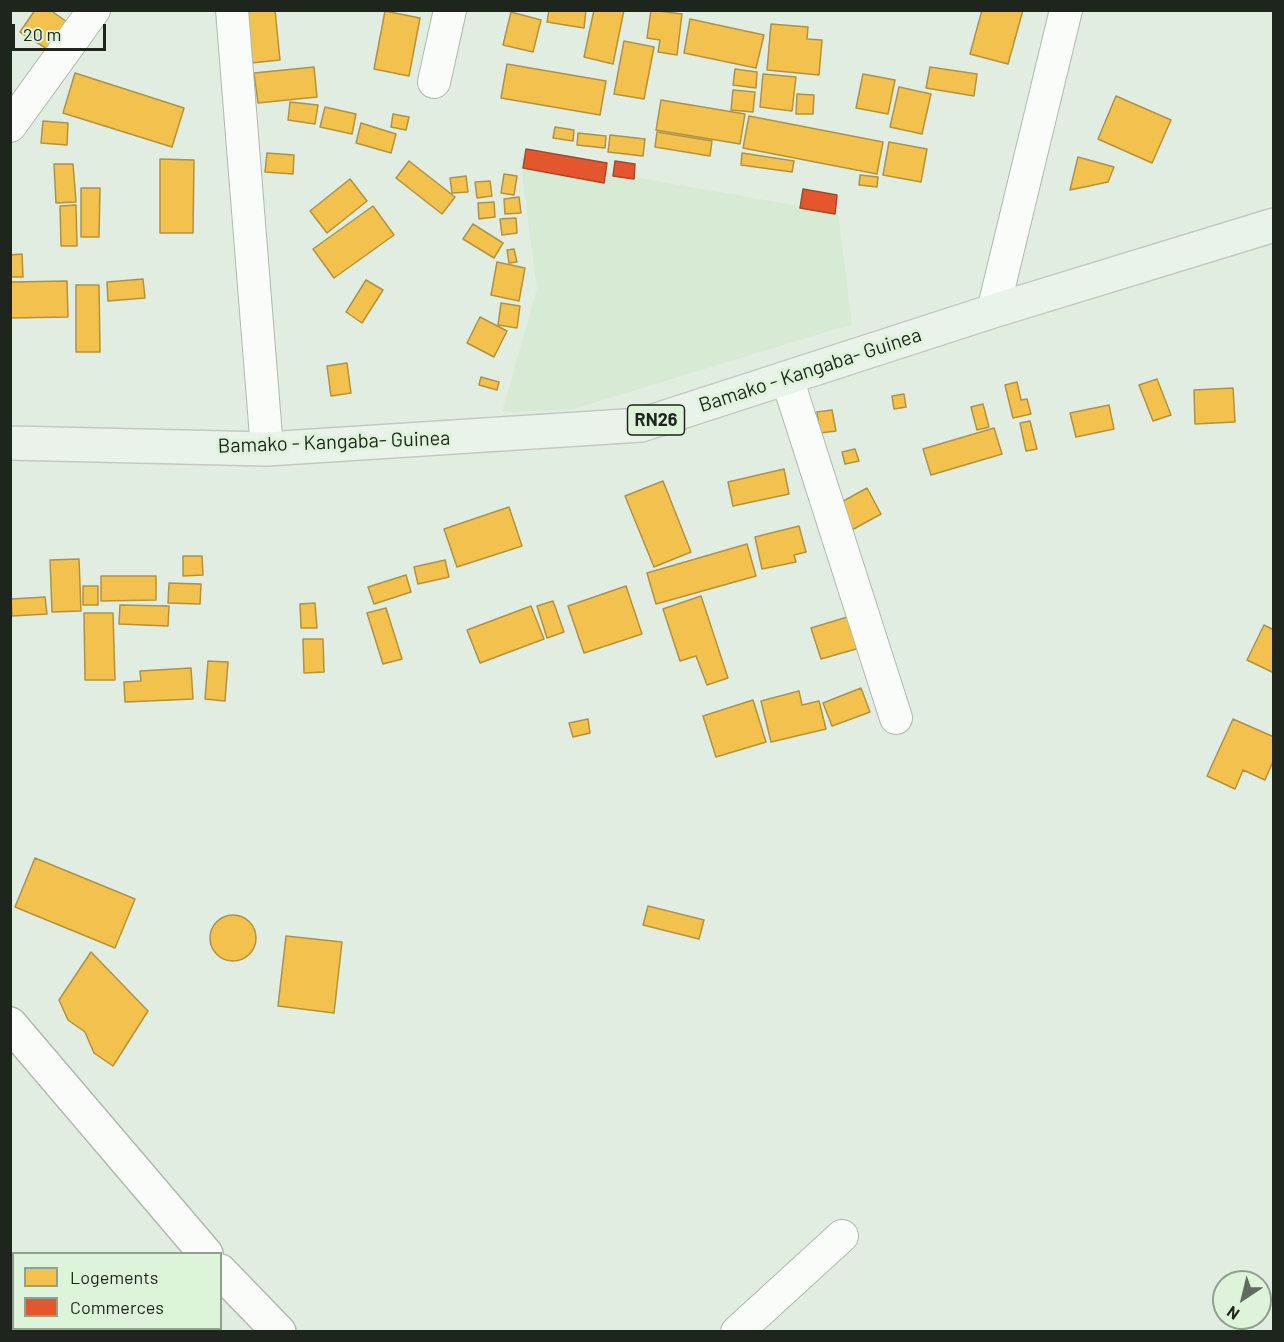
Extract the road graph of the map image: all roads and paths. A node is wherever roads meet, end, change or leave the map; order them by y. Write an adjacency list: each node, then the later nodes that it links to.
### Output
1 (94, 10): 6 (street)
2 (232, 10): 11 (street)
3 (450, 10): 5 (street)
4 (1066, 10): 8 (street)
5 (434, 82)
6 (10, 126)
7 (1274, 225): 8 (main road, Bamako - Kangaba- Guinea / RN26)
8 (993, 311): 9 (main road, Bamako - Kangaba- Guinea / RN26)
9 (788, 378): 11 (main road, Bamako - Kangaba- Guinea / RN26); 12 (street)
10 (10, 443): 11 (main road, Bamako - Kangaba- Guinea / RN26)
11 (267, 449)
12 (896, 718)
13 (10, 1024): 15 (street)
14 (842, 1236): 18 (street)
15 (204, 1252)
16 (222, 1273): 17 (street)
17 (279, 1332)
18 (737, 1332)

